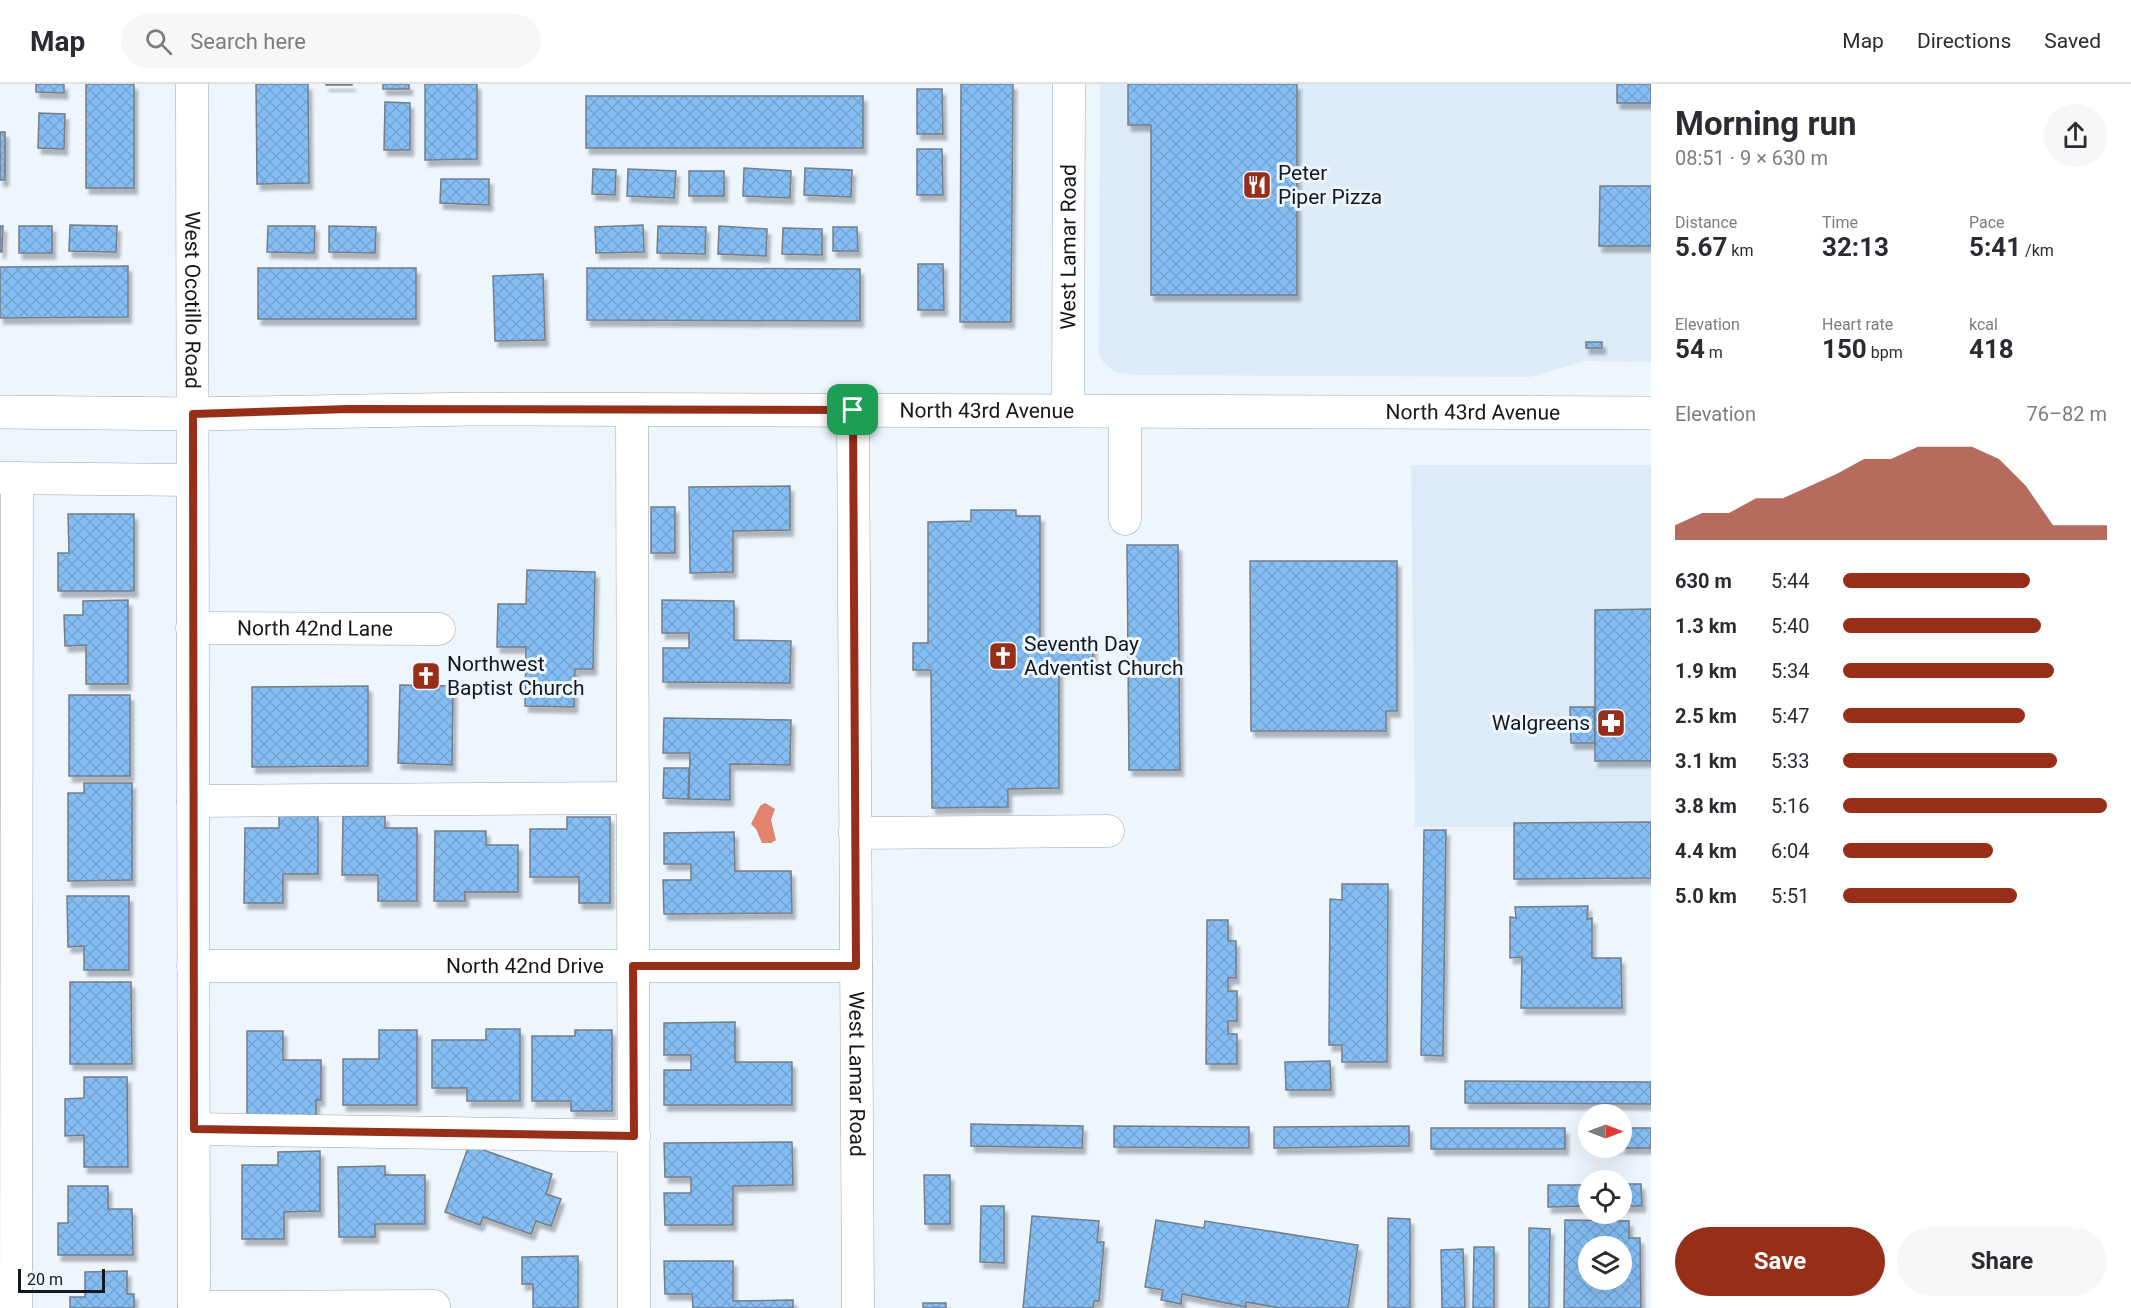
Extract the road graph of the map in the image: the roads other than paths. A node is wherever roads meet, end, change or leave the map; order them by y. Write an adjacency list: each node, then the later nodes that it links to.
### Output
1 (192, 84): 9 (street, West Ocotillo Road)
2 (1069, 84): 5 (street, West Lamar Road)
3 (632, 410): 4 (main road, North 43rd Avenue); 9 (main road, North 43rd Avenue); 15 (street)
4 (853, 410): 5 (main road, North 43rd Avenue); 18 (street, West Lamar Road)
5 (1068, 411): 6 (main road, North 43rd Avenue)
6 (1125, 411): 8 (main road, North 43rd Avenue); 12 (street)
7 (0, 412): 9 (main road, North 43rd Avenue)
8 (1651, 413)
9 (193, 414): 11 (street, West Ocotillo Road)
10 (8, 478): 11 (street); 25 (street)
11 (191, 480): 13 (street, West Ocotillo Road)
12 (1125, 519)
13 (192, 628): 14 (street, North 42nd Lane); 16 (street, West Ocotillo Road)
14 (439, 629)
15 (633, 798): 16 (street); 20 (street)
16 (193, 801): 19 (street, West Ocotillo Road)
17 (1108, 831): 18 (street)
18 (855, 833): 21 (street, West Lamar Road)
19 (193, 966): 20 (street, North 42nd Drive); 22 (street, West Ocotillo Road)
20 (633, 966): 21 (street, North 42nd Drive); 23 (street)
21 (856, 966): 28 (street, West Lamar Road)
22 (194, 1129): 23 (street); 26 (street, West Ocotillo Road)
23 (634, 1136): 27 (street)
24 (434, 1306): 26 (street)
25 (16, 1308)
26 (194, 1308)
27 (634, 1308)
28 (858, 1308)

